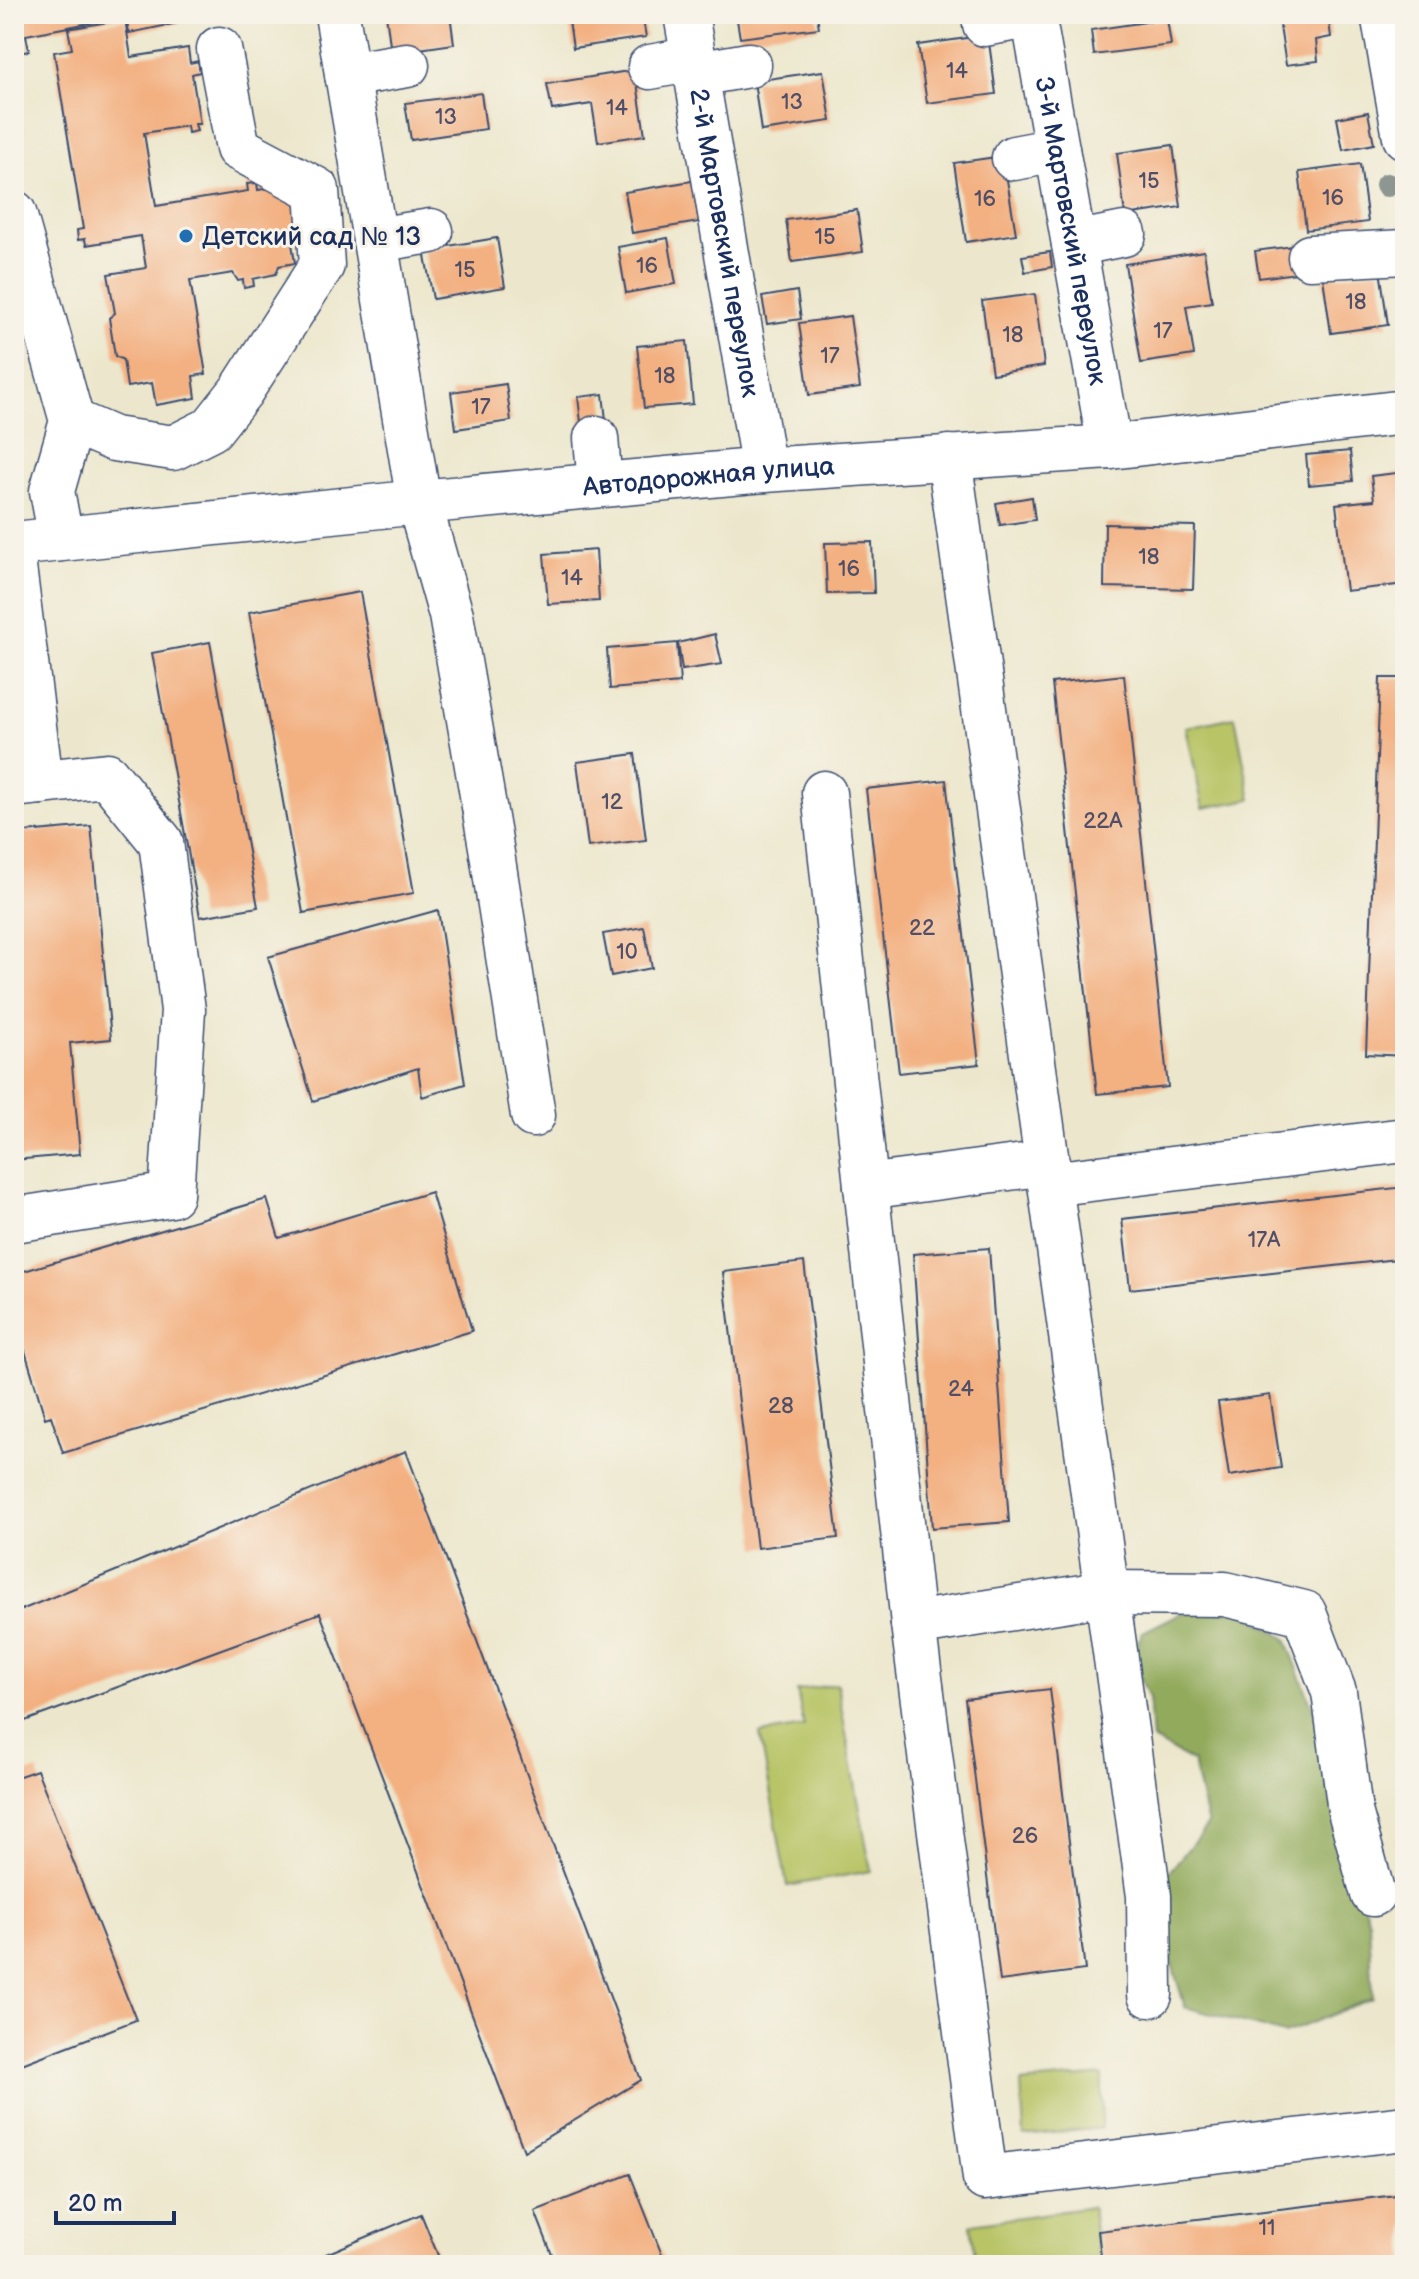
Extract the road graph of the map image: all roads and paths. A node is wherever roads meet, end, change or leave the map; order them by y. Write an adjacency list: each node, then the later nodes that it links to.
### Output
1 (337, 14): 9 (street)
2 (1383, 14): 10 (street)
3 (1033, 15): 4 (street); 11 (street, 3-й Мартовский переулок)
4 (985, 24)
5 (707, 48): 7 (street); 25 (street, 2-й Мартовский переулок)
6 (219, 49): 21 (street)
7 (650, 67)
8 (409, 78): 9 (street)
9 (350, 89): 16 (street)
10 (1396, 128)
11 (1057, 150): 12 (street); 17 (street, 3-й Мартовский переулок)
12 (1014, 158)
13 (14, 213): 21 (street)
14 (431, 231): 16 (street)
15 (1124, 234): 17 (street)
16 (375, 240): 27 (street)
17 (1074, 244): 23 (street, 3-й Мартовский переулок)
18 (1405, 252): 19 (street)
19 (1310, 257)
20 (1405, 412): 23 (street, Автодорожная улица)
21 (72, 421): 28 (street)
22 (596, 438): 26 (street)
23 (1110, 447): 24 (street, Автодорожная улица)
24 (949, 457): 25 (street, Автодорожная улица); 35 (street)
25 (764, 470): 26 (street, Автодорожная улица)
26 (600, 485): 27 (street, Автодорожная улица)
27 (419, 502): 28 (street, Автодорожная улица); 33 (street)
28 (61, 539): 29 (street, Автодорожная улица)
29 (14, 544)
30 (14, 567): 31 (street)
31 (27, 784): 37 (street)
32 (824, 793): 36 (street)
33 (533, 1115)
34 (1405, 1140): 35 (street)
35 (1048, 1173): 36 (street); 38 (street)
36 (866, 1187): 39 (street)
37 (14, 1220)
38 (1107, 1593): 39 (street); 40 (street); 41 (street)
39 (913, 1624): 42 (street)
40 (1373, 1894)
41 (1150, 1995)
42 (1405, 2128)

